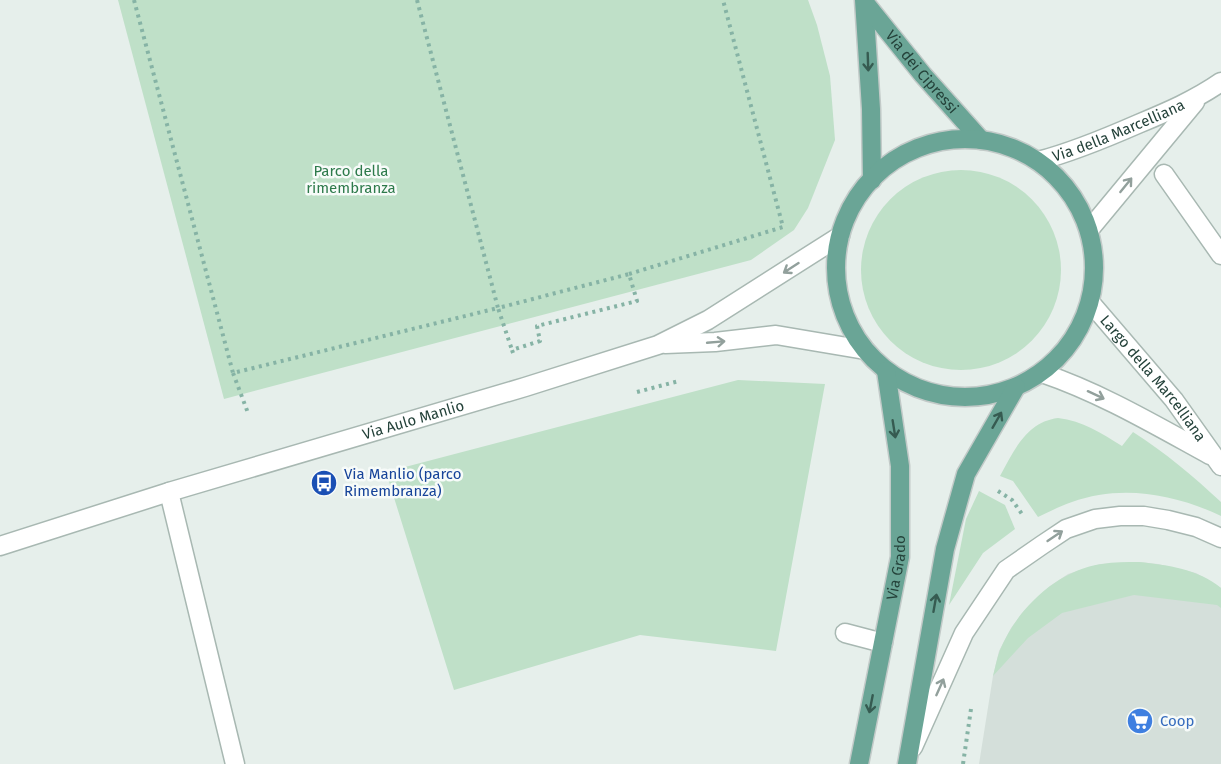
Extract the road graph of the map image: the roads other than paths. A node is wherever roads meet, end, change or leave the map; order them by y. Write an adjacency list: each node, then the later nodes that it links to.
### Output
1 (865, 2): 4 (main road, Via dei Cipressi); 7 (main road, Via dei Cipressi, one-way to 7)
2 (1221, 82): 3 (street, Via della Marcelliana)
3 (1197, 99): 5 (street, Via della Marcelliana); 8 (street, Via della Marcelliana, one-way to 3)
4 (981, 140): 5 (main road, Largo della Marcelliana); 7 (main road, Largo della Marcelliana)
5 (1038, 161): 8 (main road, Largo della Marcelliana)
6 (1164, 174): 10 (street)
7 (872, 180): 9 (main road, Largo della Marcelliana)
8 (1089, 230): 11 (main road, Largo della Marcelliana)
9 (840, 236): 12 (street, Via Aulo Manlio, one-way to 12); 13 (main road, Largo della Marcelliana)
10 (1221, 255)
11 (1090, 302): 15 (main road, Largo della Marcelliana); 17 (street, Largo della Marcelliana)
12 (658, 345): 13 (street, Via Aulo Manlio, one-way to 13); 18 (street, Via Aulo Manlio)
13 (865, 351): 14 (main road, Largo della Marcelliana)
14 (886, 371): 16 (main road, Largo della Marcelliana); 22 (main road, Via Grado, one-way to 22)
15 (1042, 373): 16 (main road, Largo della Marcelliana); 17 (street, Largo della Marcelliana, one-way to 17)
16 (1016, 387): 23 (main road, one-way to 16)
17 (1218, 462)
18 (169, 492): 20 (street, Via Aulo Manlio); 24 (street)
19 (1221, 538): 23 (street, one-way to 19)
20 (0, 546)
21 (845, 633): 22 (street)
22 (883, 643): 25 (main road, Via Grado, one-way to 25)
23 (908, 762)
24 (235, 764)
25 (859, 764)

